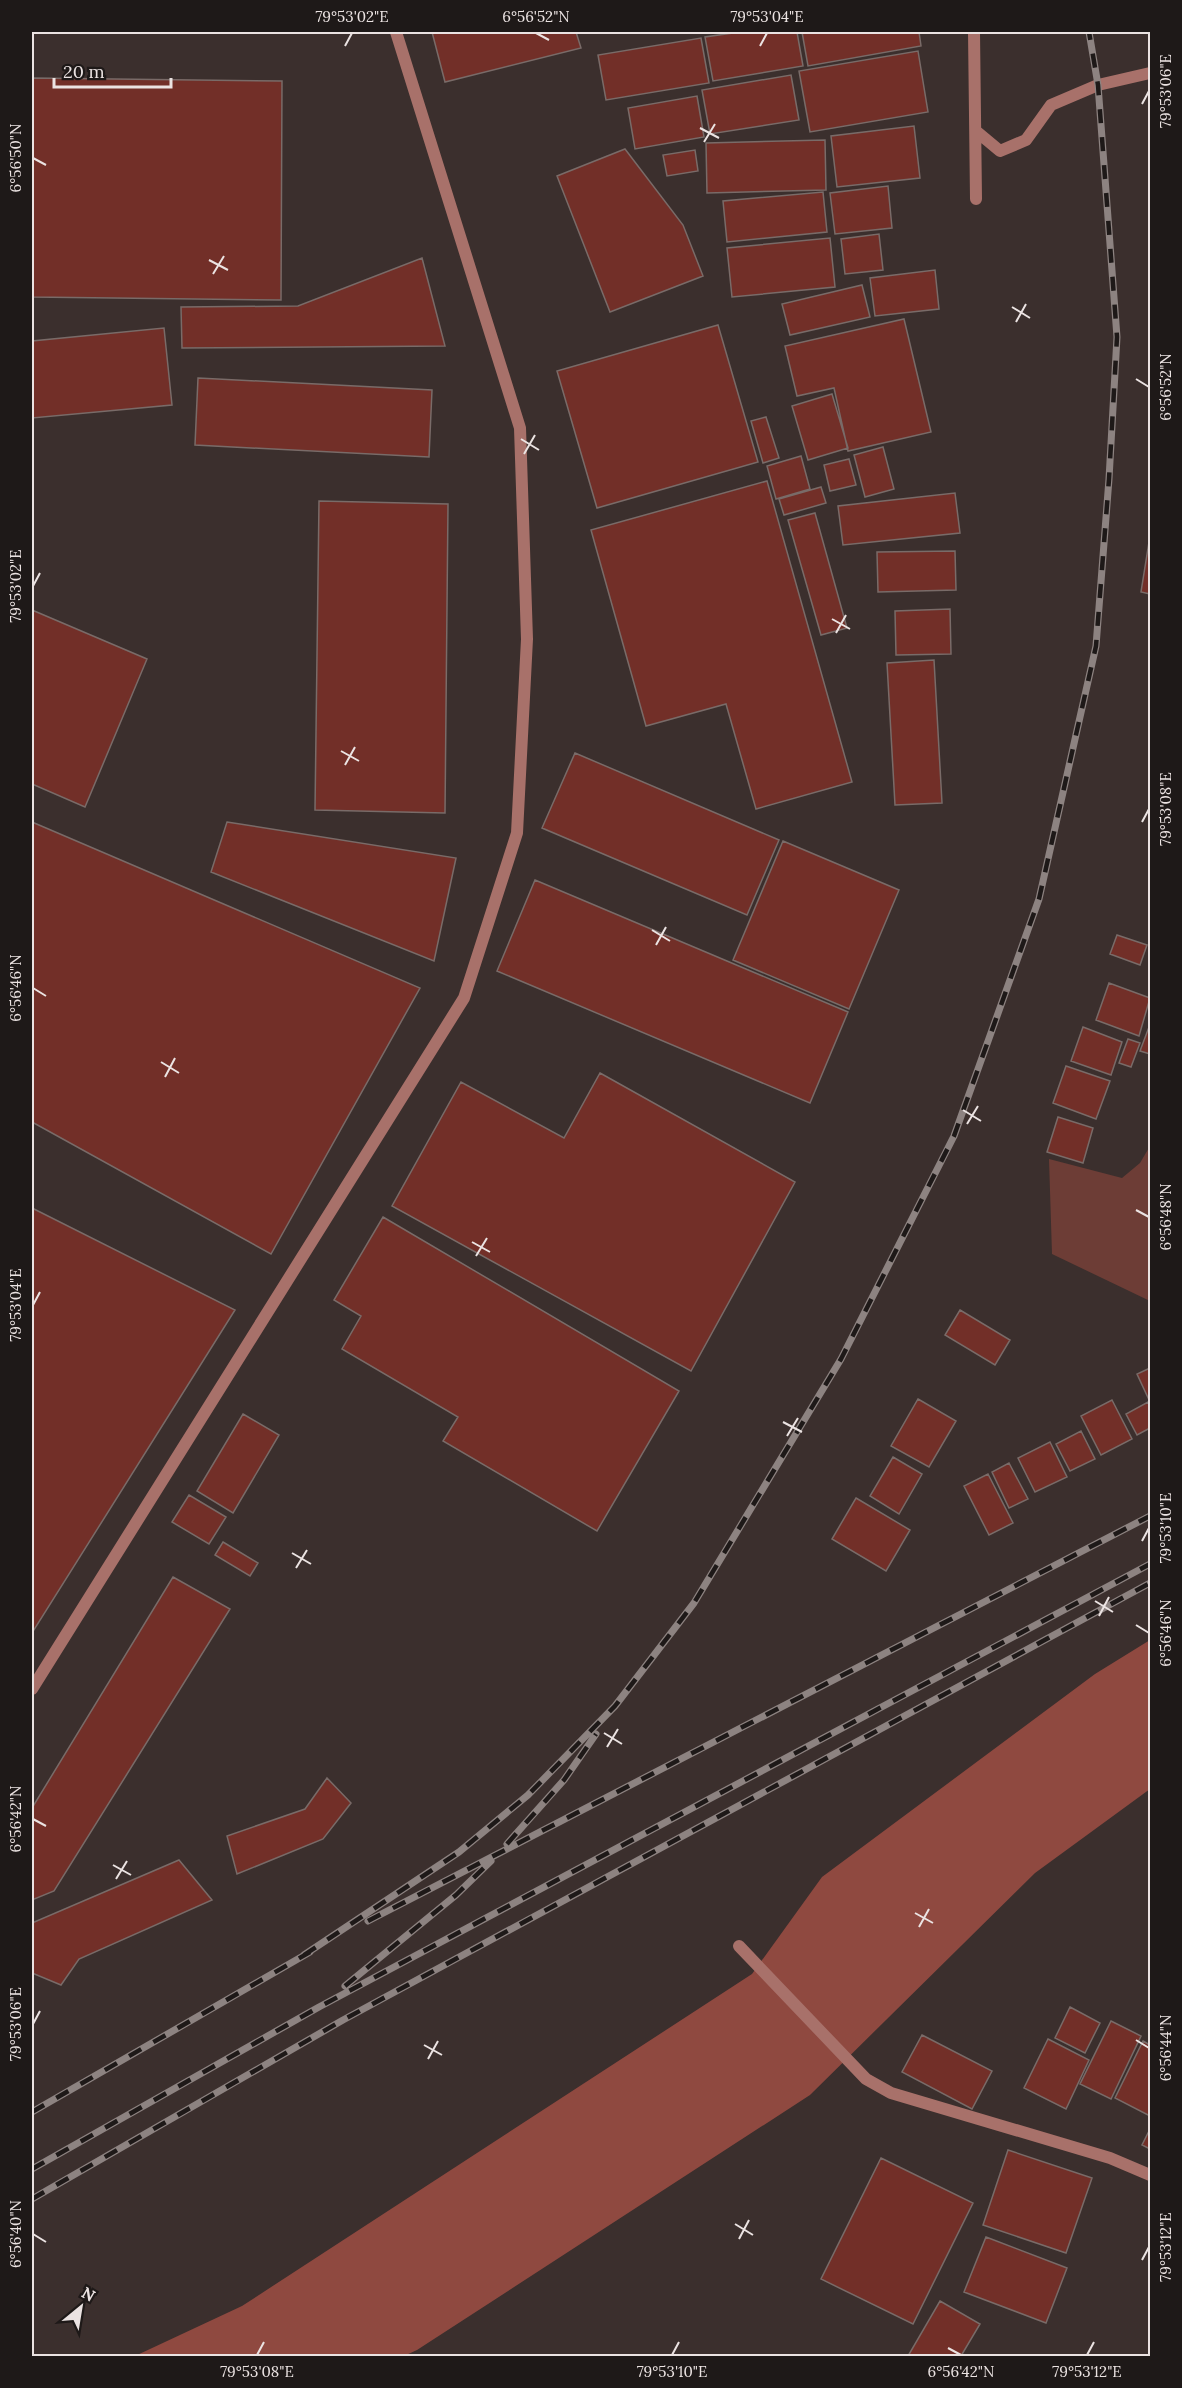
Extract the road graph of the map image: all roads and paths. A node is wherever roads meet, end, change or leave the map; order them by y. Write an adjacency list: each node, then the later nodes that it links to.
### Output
1 (396, 32): 6 (street)
2 (974, 32): 4 (street)
3 (1150, 73): 4 (street)
4 (976, 131): 5 (street)
5 (976, 199)
6 (32, 1689)
7 (739, 1946): 8 (street)
8 (1150, 2175)

